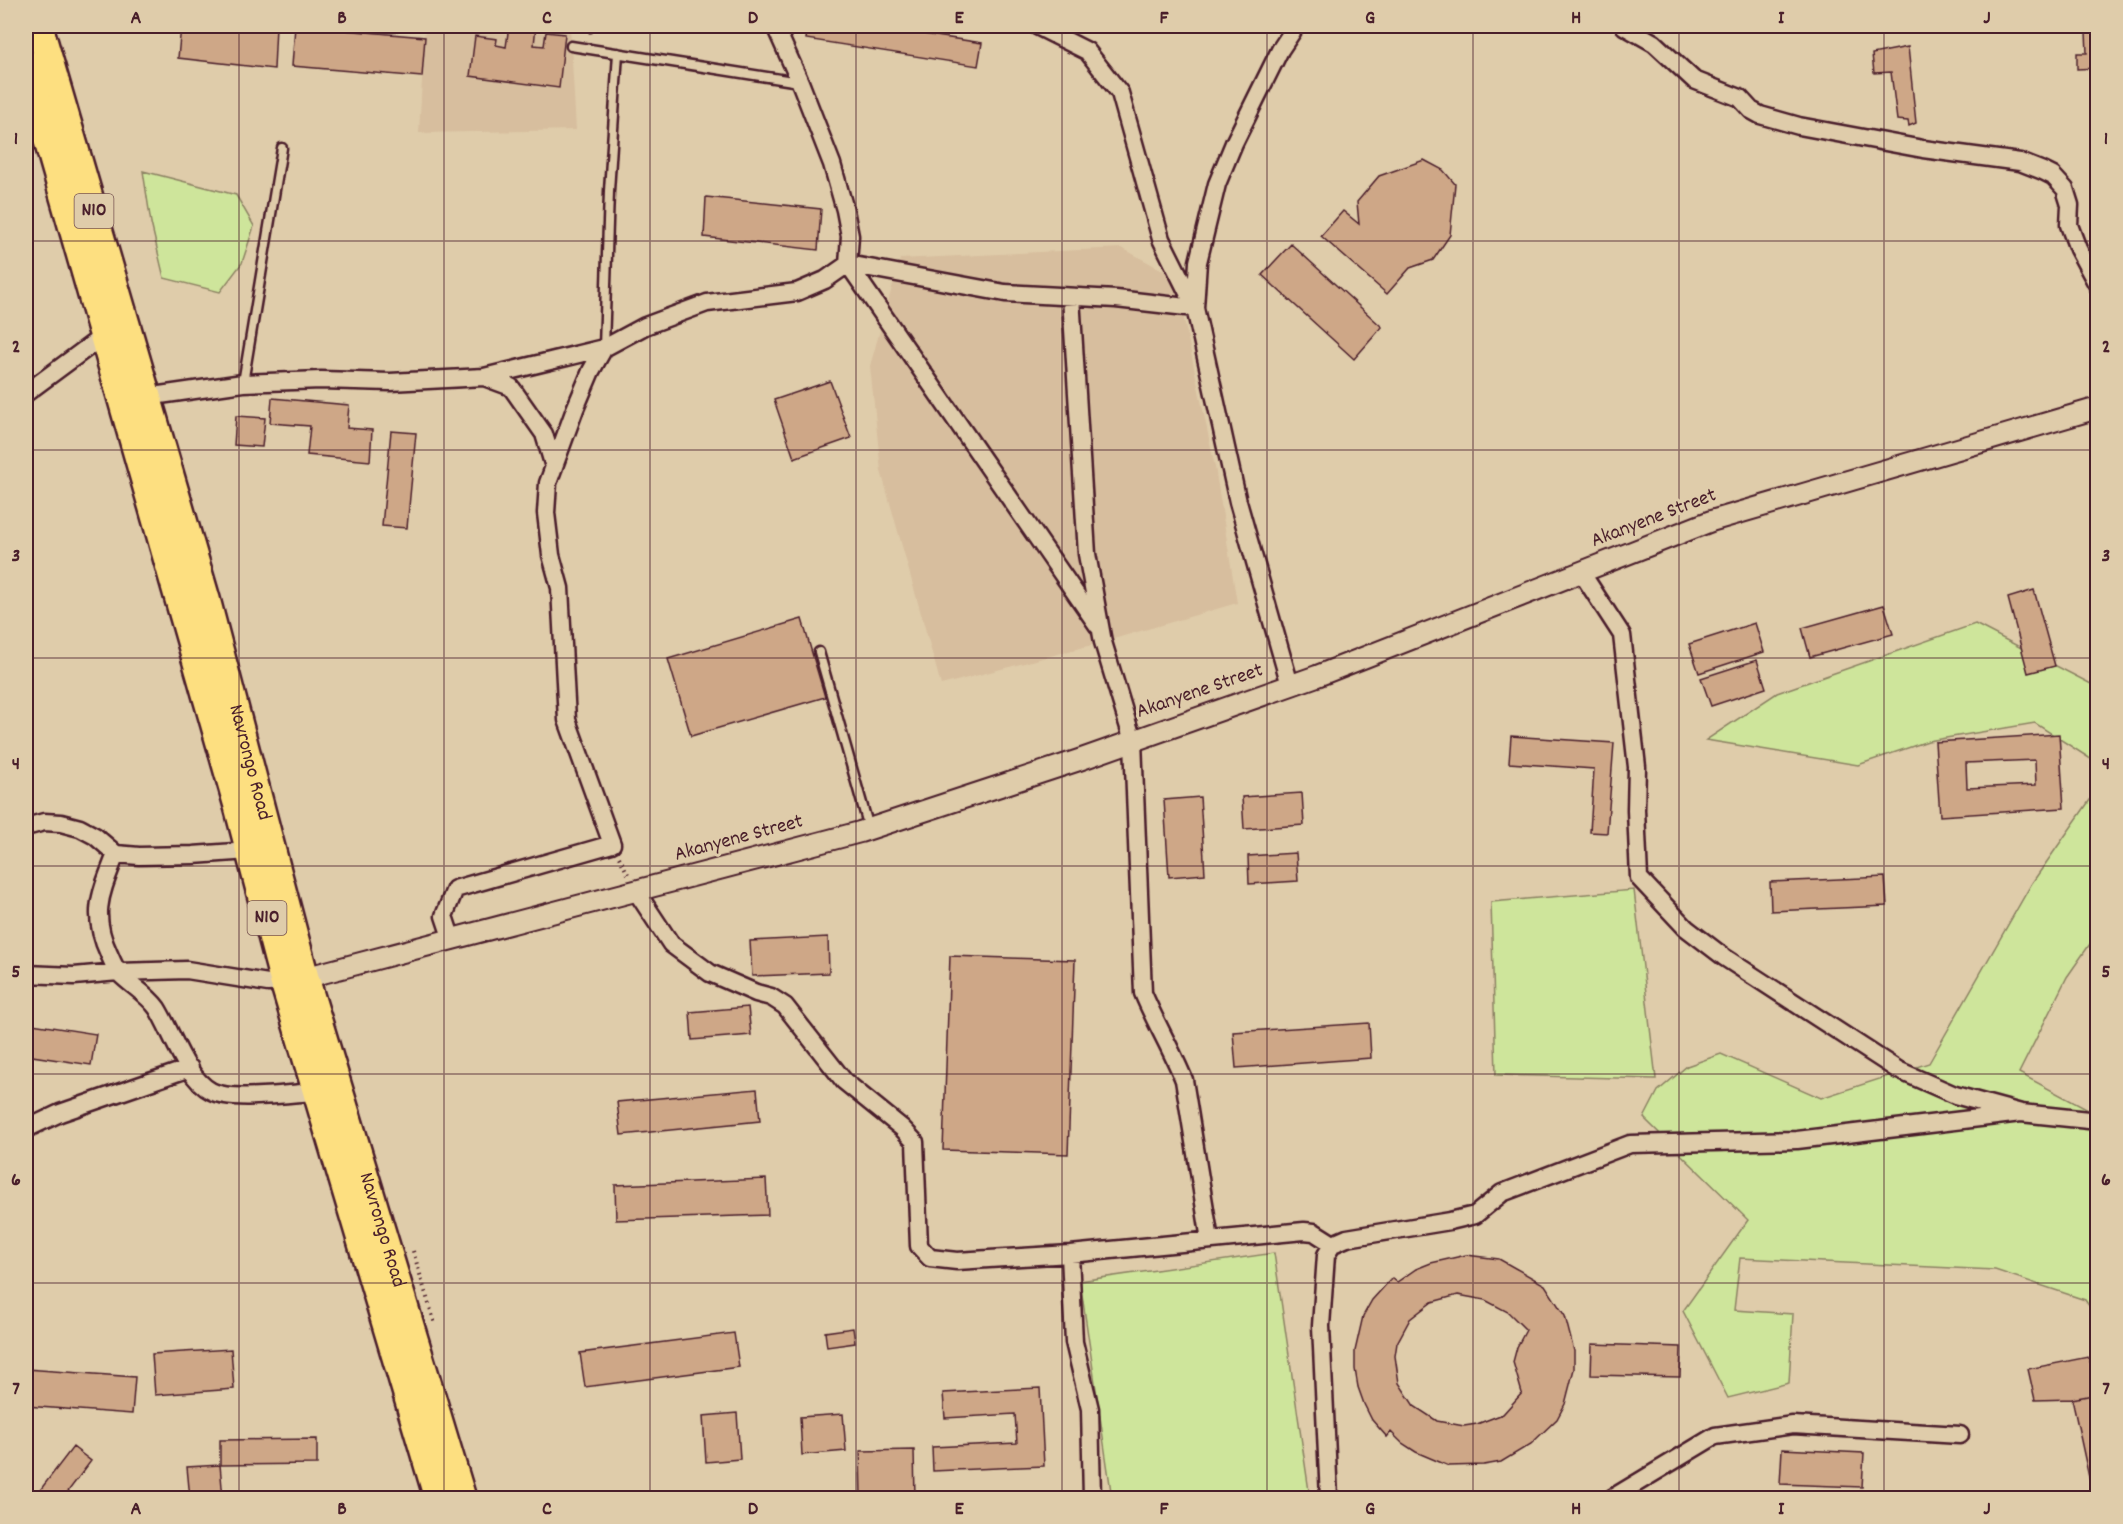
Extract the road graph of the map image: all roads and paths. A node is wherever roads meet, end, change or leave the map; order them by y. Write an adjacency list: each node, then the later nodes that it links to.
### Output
1 (39, 26): 22 (highway, Navrongo Road / N10)
2 (775, 26): 11 (street)
3 (1036, 26): 16 (street)
4 (1296, 26): 16 (street)
5 (1624, 26): 7 (street)
6 (1657, 26): 7 (street)
7 (1654, 44): 14 (street)
8 (571, 46): 9 (lane)
9 (618, 53): 11 (lane); 18 (lane)
10 (27, 72): 17 (highway, Navrongo Road / N10)
11 (800, 82): 13 (street)
12 (282, 148): 20 (lane)
13 (848, 264): 15 (street); 18 (street); 26 (street)
14 (2097, 286)
15 (1071, 297): 16 (street); 26 (street)
16 (1195, 308): 28 (street)
17 (103, 336): 21 (street); 33 (highway, Navrongo Road / N10)
18 (604, 348): 19 (street); 24 (street)
19 (483, 376): 20 (street); 24 (street)
20 (243, 383): 22 (street)
21 (26, 393)
22 (146, 397): 39 (highway, Navrongo Road / N10)
23 (2097, 408): 25 (street, Akanyene Street)
24 (554, 467): 32 (street)
25 (1581, 572): 28 (street, Akanyene Street); 42 (street)
26 (1101, 630): 29 (street)
27 (819, 652): 31 (lane)
28 (1290, 685): 29 (street, Akanyene Street)
29 (1133, 741): 31 (street, Akanyene Street); 45 (street)
30 (26, 827): 34 (street)
31 (869, 829): 35 (street, Akanyene Street)
32 (612, 844): 35 (path); 36 (street)
33 (249, 851): 34 (street); 39 (highway, Navrongo Road / N10)
34 (116, 854): 37 (street)
35 (636, 891): 36 (street, Akanyene Street); 47 (street)
36 (452, 940): 39 (street, Akanyene Street)
37 (117, 972): 38 (street); 39 (street); 40 (street)
38 (26, 974)
39 (295, 980): 41 (highway, Navrongo Road / N10); 50 (highway, Navrongo Road / N10)
40 (190, 1068): 41 (street); 44 (street)
41 (316, 1092): 49 (highway, Navrongo Road / N10)
42 (2021, 1113): 43 (street); 46 (street)
43 (2097, 1121)
44 (26, 1129)
45 (1210, 1240): 46 (street); 47 (street)
46 (1333, 1244): 52 (street)
47 (1070, 1254): 51 (street)
48 (1960, 1435): 53 (street)
49 (438, 1498)
50 (462, 1498)
51 (1092, 1498)
52 (1329, 1498)
53 (1612, 1498)

